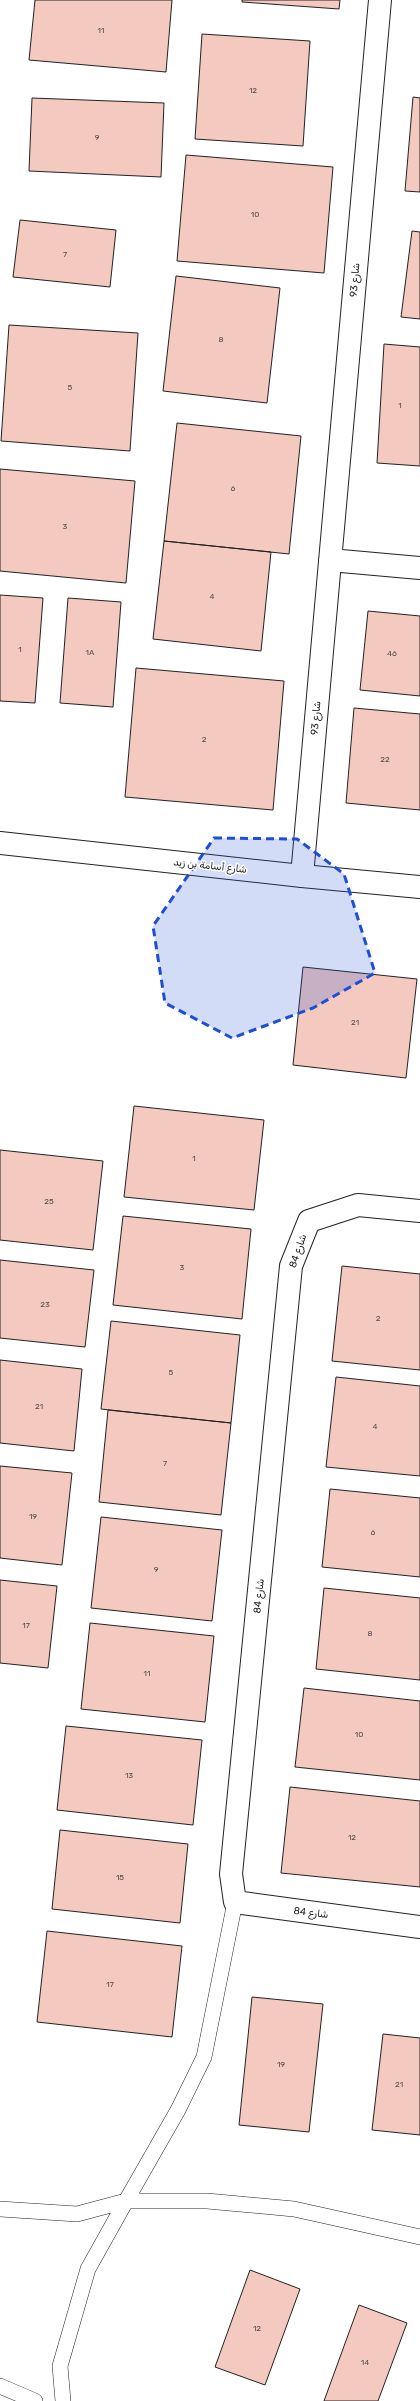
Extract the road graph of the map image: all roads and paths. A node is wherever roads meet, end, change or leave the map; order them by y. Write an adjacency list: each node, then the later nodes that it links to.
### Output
1 (380, 0): 2 (street, شارع 93)
2 (330, 560): 3 (street); 5 (street, شارع 93)
3 (420, 568)
4 (0, 843): 5 (street, شارع أسامة بن زيد)
5 (302, 876): 6 (street, شارع أسامة بن زيد)
6 (420, 887)
7 (420, 1211): 8 (street, شارع 84)
8 (235, 1902): 9 (street, شارع 84); 10 (lane)
9 (420, 1927)
10 (126, 2201): 11 (lane); 12 (lane); 15 (lane)
11 (0, 2209)
12 (420, 2237)
13 (0, 2386): 14 (lane)
14 (35, 2401)
15 (63, 2401)

